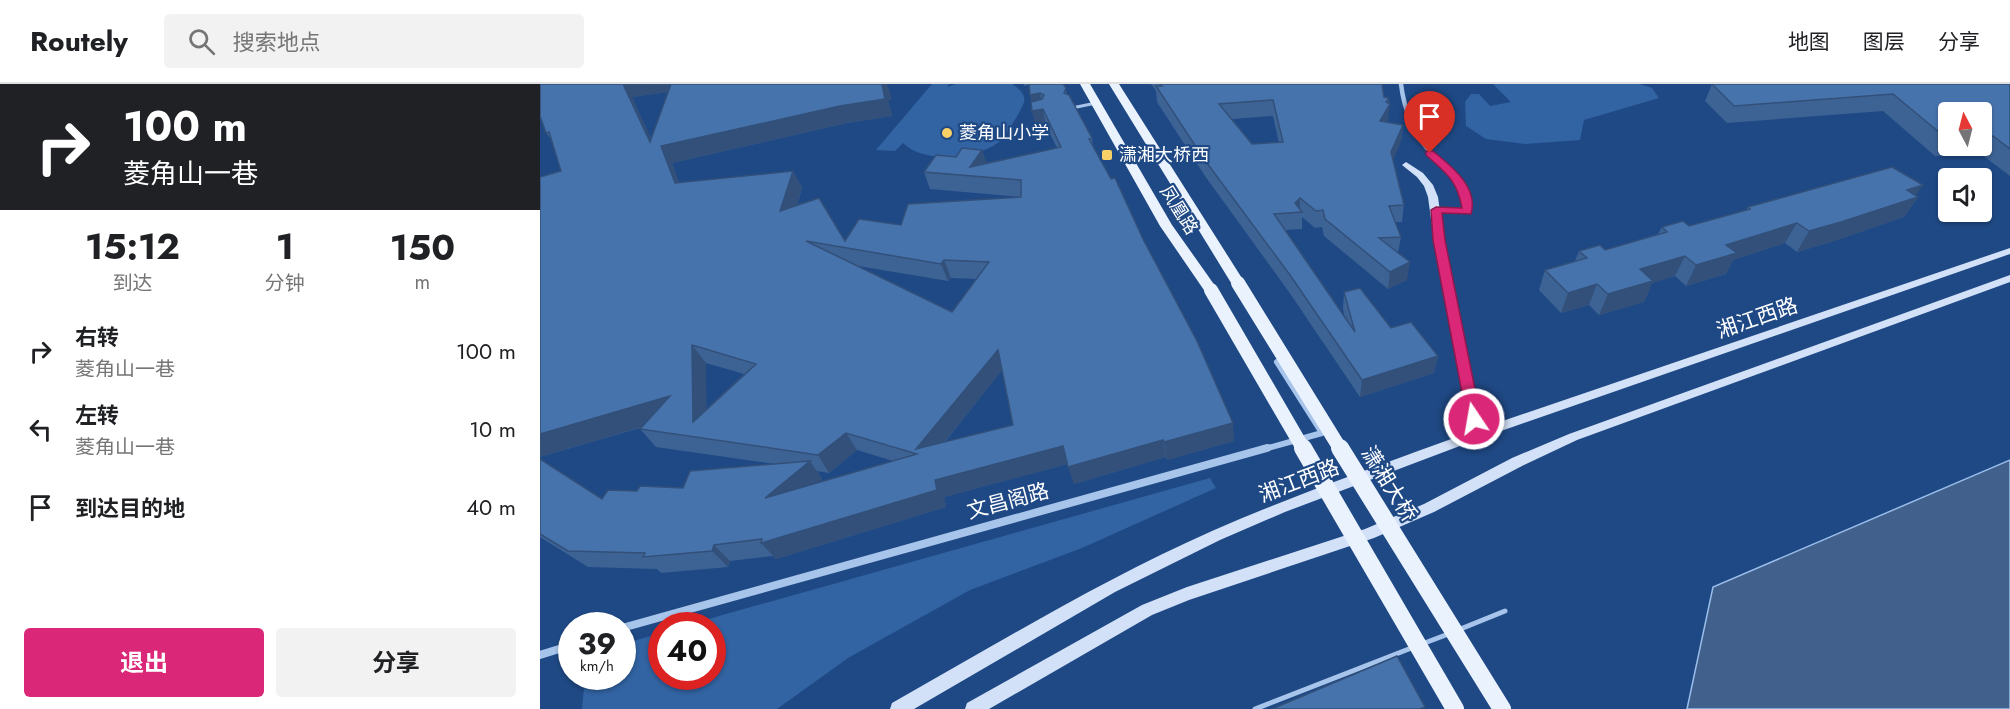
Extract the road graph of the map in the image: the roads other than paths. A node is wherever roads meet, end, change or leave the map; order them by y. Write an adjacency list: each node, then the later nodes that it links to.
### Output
1 (1085, 84): 4 (main road, 凤凰路)
2 (1114, 84): 10 (main road, 凤凰路)
3 (1401, 84): 7 (street)
4 (1096, 103): 5 (lane); 20 (main road, 凤凰路, bridge)
5 (1071, 108)
6 (1406, 165): 7 (main road)
7 (1436, 210): 12 (main road)
8 (2010, 251): 12 (main road, 湘江西路)
9 (2010, 278): 18 (main road)
10 (1238, 283): 21 (main road, 潇湘大桥, bridge)
11 (1277, 362): 14 (street, 文昌阁路)
12 (1477, 435): 17 (main road, 湘江西路)
13 (1505, 612): 19 (lane)
14 (636, 624)
15 (558, 649): 16 (street)
16 (540, 655)
17 (898, 709)
18 (973, 709)
19 (1255, 709)
20 (1455, 709)
21 (1502, 709)

